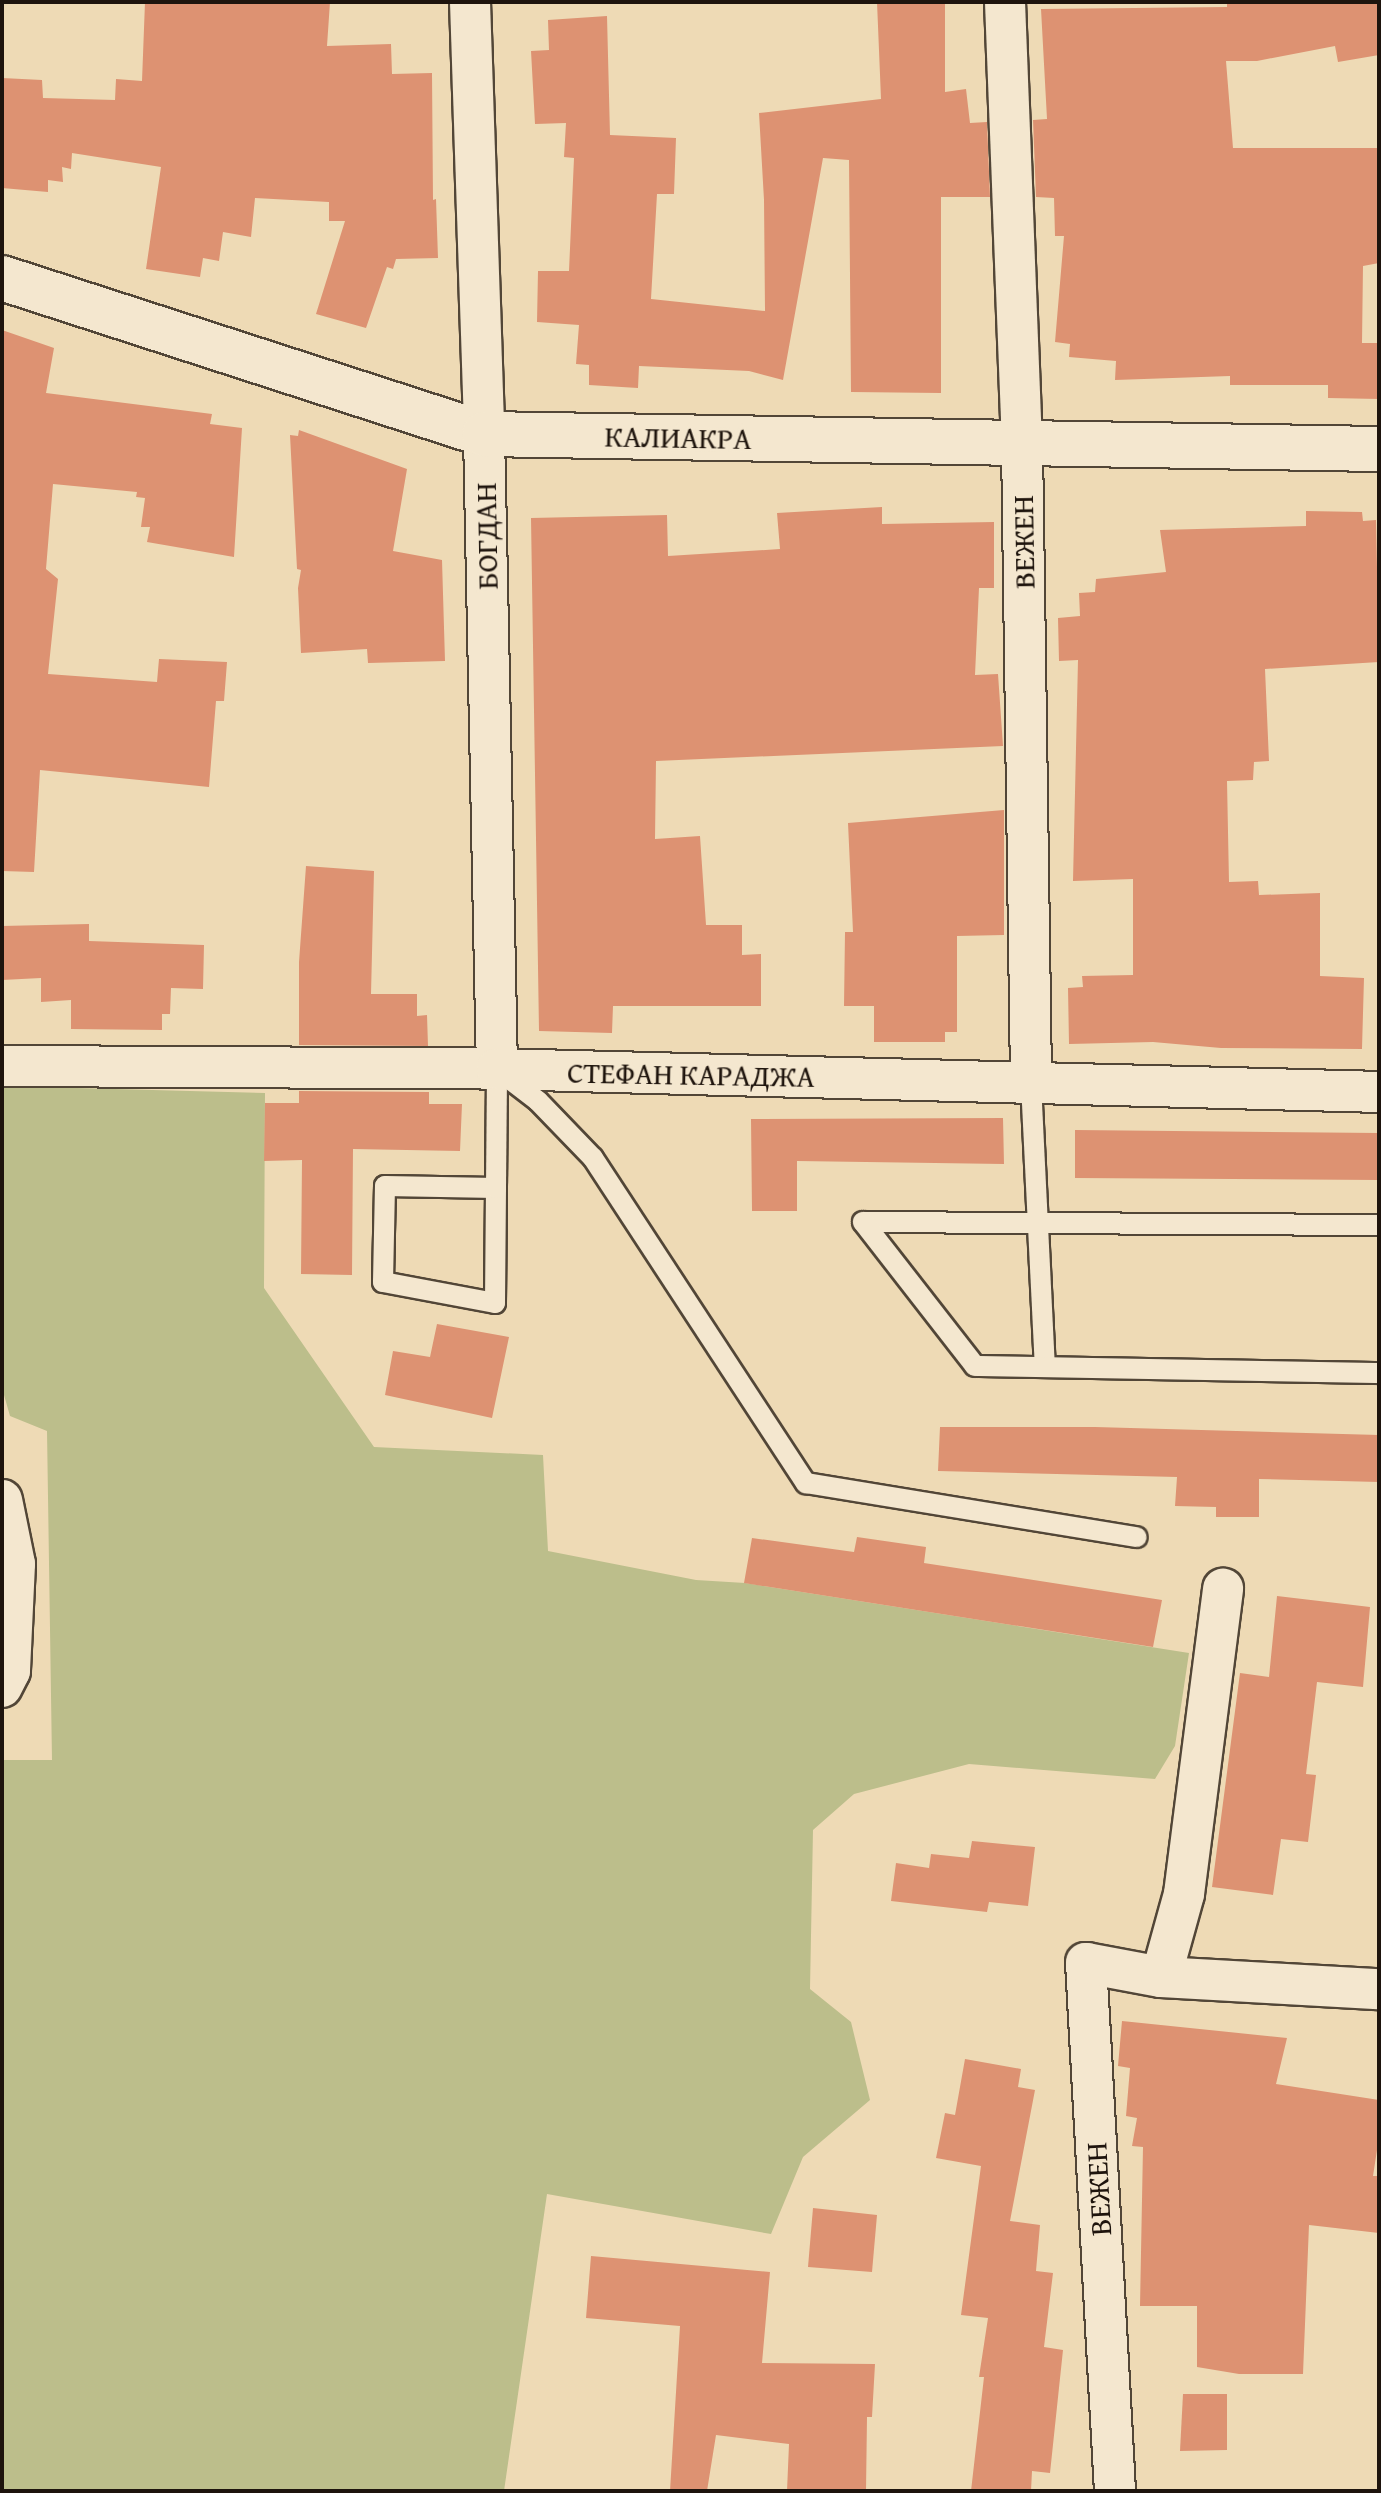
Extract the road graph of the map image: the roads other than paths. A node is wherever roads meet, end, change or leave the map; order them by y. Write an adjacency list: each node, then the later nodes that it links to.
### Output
1 (470, 2): 4 (street, БОГДАН)
2 (1005, 2): 5 (street, ВЕЖЕН)
3 (2, 278): 4 (street, КАЛИАКРА)
4 (484, 434): 5 (street, КАЛИАКРА); 8 (street, БОГДАН)
5 (1022, 443): 6 (street, КАЛИАКРА); 9 (street, ВЕЖЕН)
6 (1379, 449)
7 (2, 1066): 8 (street, СТЕФАН КАРАДЖА)
8 (497, 1069): 9 (street, СТЕФАН КАРАДЖА); 11 (lane); 17 (lane)
9 (1031, 1083): 10 (street, СТЕФАН КАРАДЖА); 12 (lane)
10 (1379, 1092)
11 (496, 1188): 11 (lane)
12 (1038, 1221): 13 (lane); 14 (lane); 14 (lane)
13 (1379, 1225)
14 (1045, 1367): 15 (lane)
15 (1379, 1373)
16 (2, 1500): 19 (street)
17 (1137, 1537)
18 (1223, 1588): 20 (street)
19 (2, 1687)
20 (1161, 1977): 21 (street, ВЕЖЕН); 22 (street, ВЕЖЕН)
21 (1379, 1989)
22 (1115, 2491)

